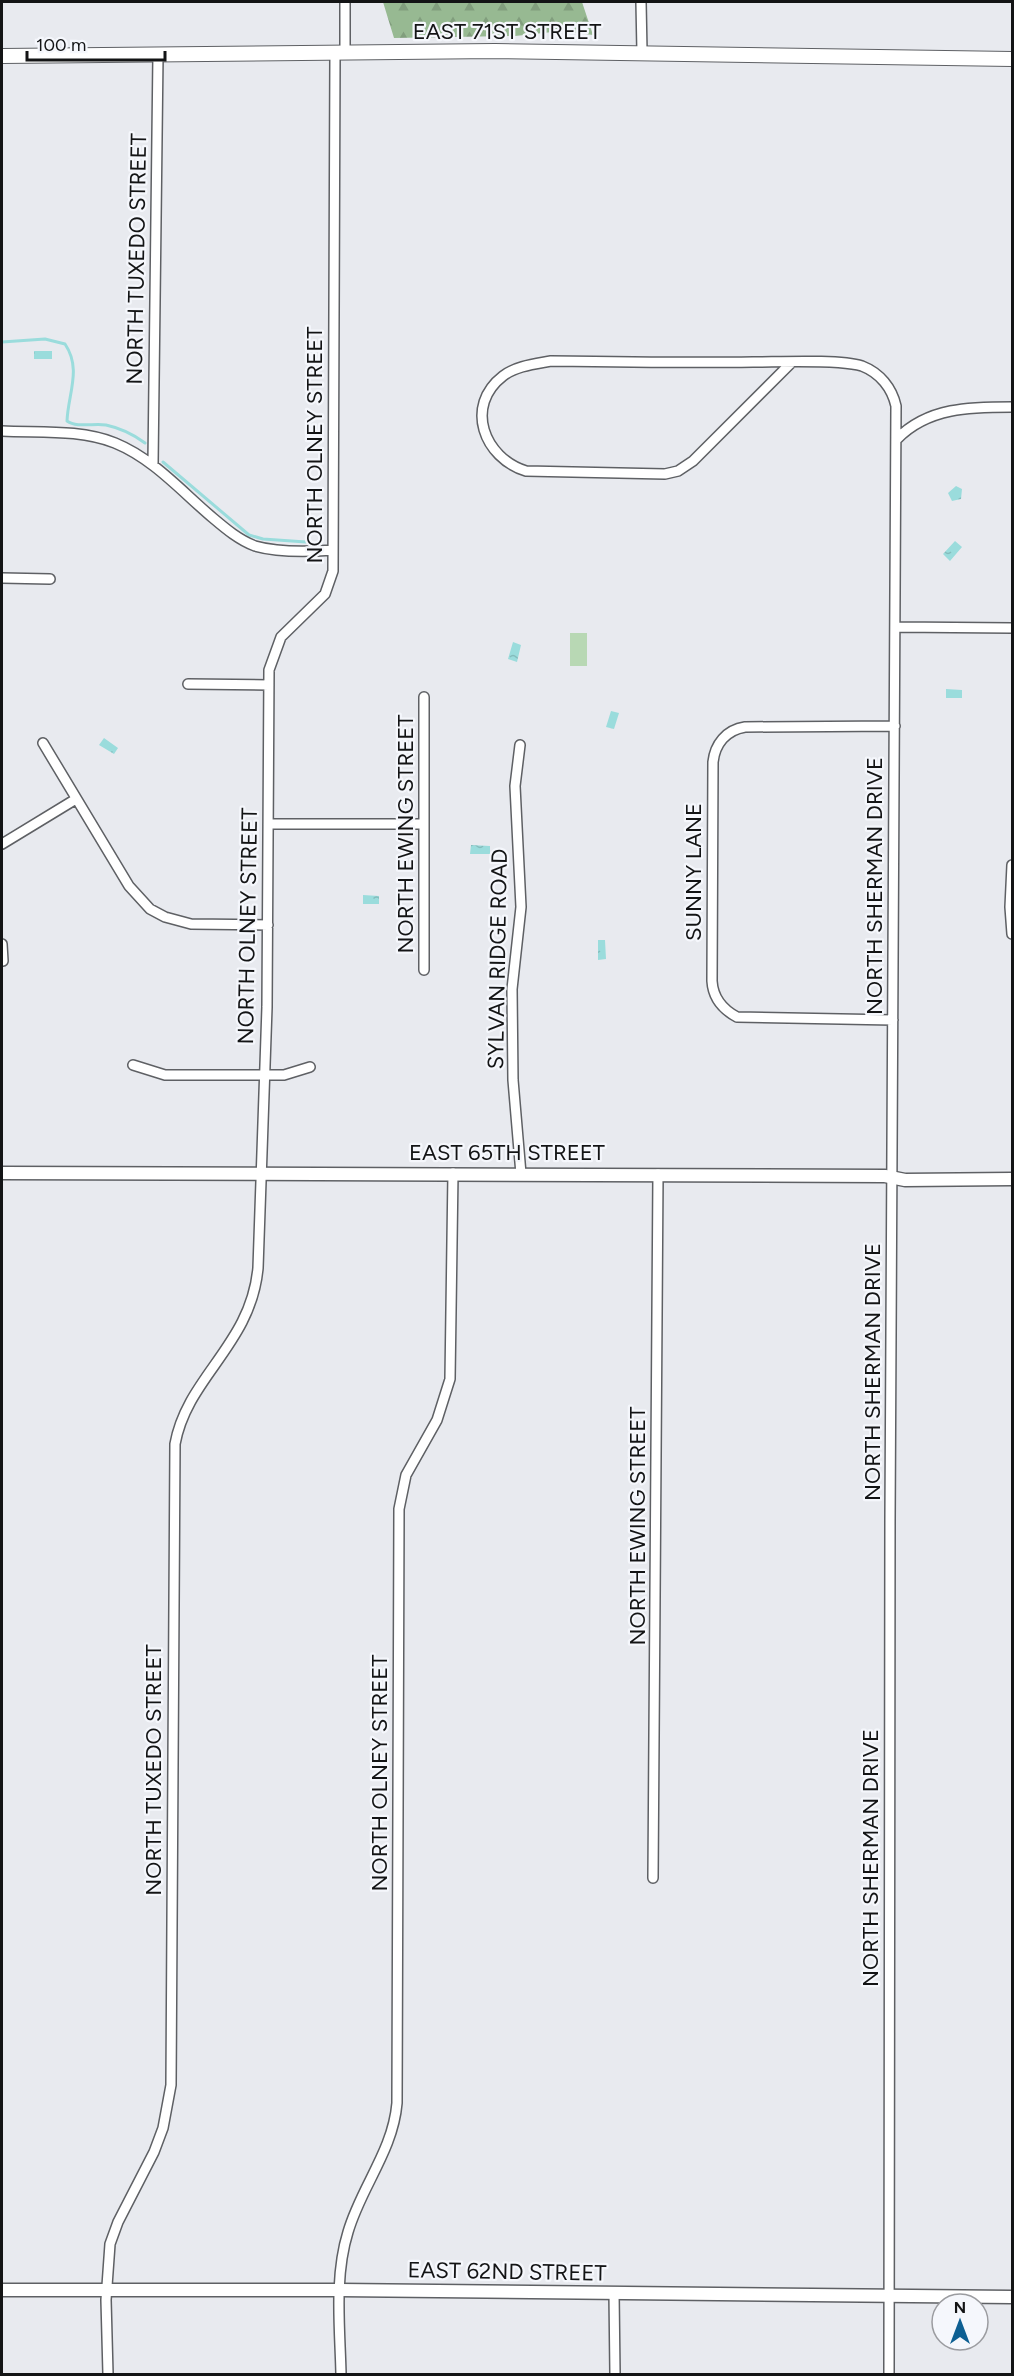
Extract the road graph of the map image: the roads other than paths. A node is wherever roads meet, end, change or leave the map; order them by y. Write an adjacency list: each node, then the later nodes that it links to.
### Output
1 (345, 2): 4 (street, NORTH OLNEY STREET)
2 (641, 2): 3 (street)
3 (642, 52): 4 (main road, EAST 71ST STREET); 7 (main road, EAST 71ST STREET)
4 (340, 54): 5 (main road, EAST 71ST STREET); 13 (street, NORTH OLNEY STREET)
5 (158, 55): 6 (main road, EAST 71ST STREET); 12 (street, NORTH TUXEDO STREET)
6 (2, 56)
7 (1012, 58)
8 (792, 362): 8 (street); 11 (street, NORTH SHERMAN DRIVE)
9 (1012, 407): 11 (street)
10 (2, 431): 12 (street)
11 (897, 439): 16 (street, NORTH SHERMAN DRIVE)
12 (153, 464): 13 (street)
13 (333, 550): 19 (street, NORTH OLNEY STREET)
14 (2, 578): 15 (street)
15 (50, 579)
16 (895, 627): 17 (street); 21 (street, NORTH SHERMAN DRIVE)
17 (1012, 628)
18 (188, 684): 19 (street)
19 (269, 685): 25 (street, NORTH OLNEY STREET)
20 (424, 697): 26 (street, NORTH EWING STREET)
21 (895, 726): 34 (street, NORTH SHERMAN DRIVE); 34 (street, SUNNY LANE)
22 (43, 743): 24 (street)
23 (520, 745): 41 (street, SYLVAN RIDGE ROAD)
24 (76, 799): 27 (street); 29 (street)
25 (268, 824): 26 (street); 29 (street, NORTH OLNEY STREET)
26 (423, 824): 33 (street, NORTH EWING STREET)
27 (2, 844)
28 (1012, 865): 30 (street)
29 (267, 925): 37 (street, NORTH OLNEY STREET)
30 (1012, 934)
31 (2, 944): 32 (street)
32 (3, 961)
33 (424, 970)
34 (893, 1020): 43 (street, NORTH SHERMAN DRIVE)
35 (133, 1065): 37 (street)
36 (310, 1067): 37 (street)
37 (264, 1075): 39 (street, NORTH OLNEY STREET)
38 (2, 1173): 39 (street, EAST 65TH STREET)
39 (260, 1173): 40 (street, EAST 65TH STREET); 47 (street, NORTH TUXEDO STREET)
40 (453, 1173): 41 (street, EAST 65TH STREET); 48 (street, NORTH OLNEY STREET)
41 (521, 1174): 42 (street, EAST 65TH STREET)
42 (658, 1174): 43 (street, EAST 65TH STREET); 45 (street, NORTH EWING STREET)
43 (893, 1178): 44 (street, EAST 65TH STREET); 50 (street, NORTH SHERMAN DRIVE)
44 (1012, 1179)
45 (653, 1878)
46 (2, 2290): 47 (street, EAST 62ND STREET)
47 (109, 2290): 48 (street, EAST 62ND STREET); 52 (street, NORTH TUXEDO STREET)
48 (340, 2290): 49 (street, EAST 62ND STREET); 53 (street, NORTH OLNEY STREET)
49 (614, 2293): 50 (street, EAST 62ND STREET); 54 (street)
50 (888, 2296): 51 (street, EAST 62ND STREET); 55 (street, NORTH SHERMAN DRIVE)
51 (1012, 2297)
52 (108, 2374)
53 (341, 2374)
54 (615, 2374)
55 (889, 2374)

